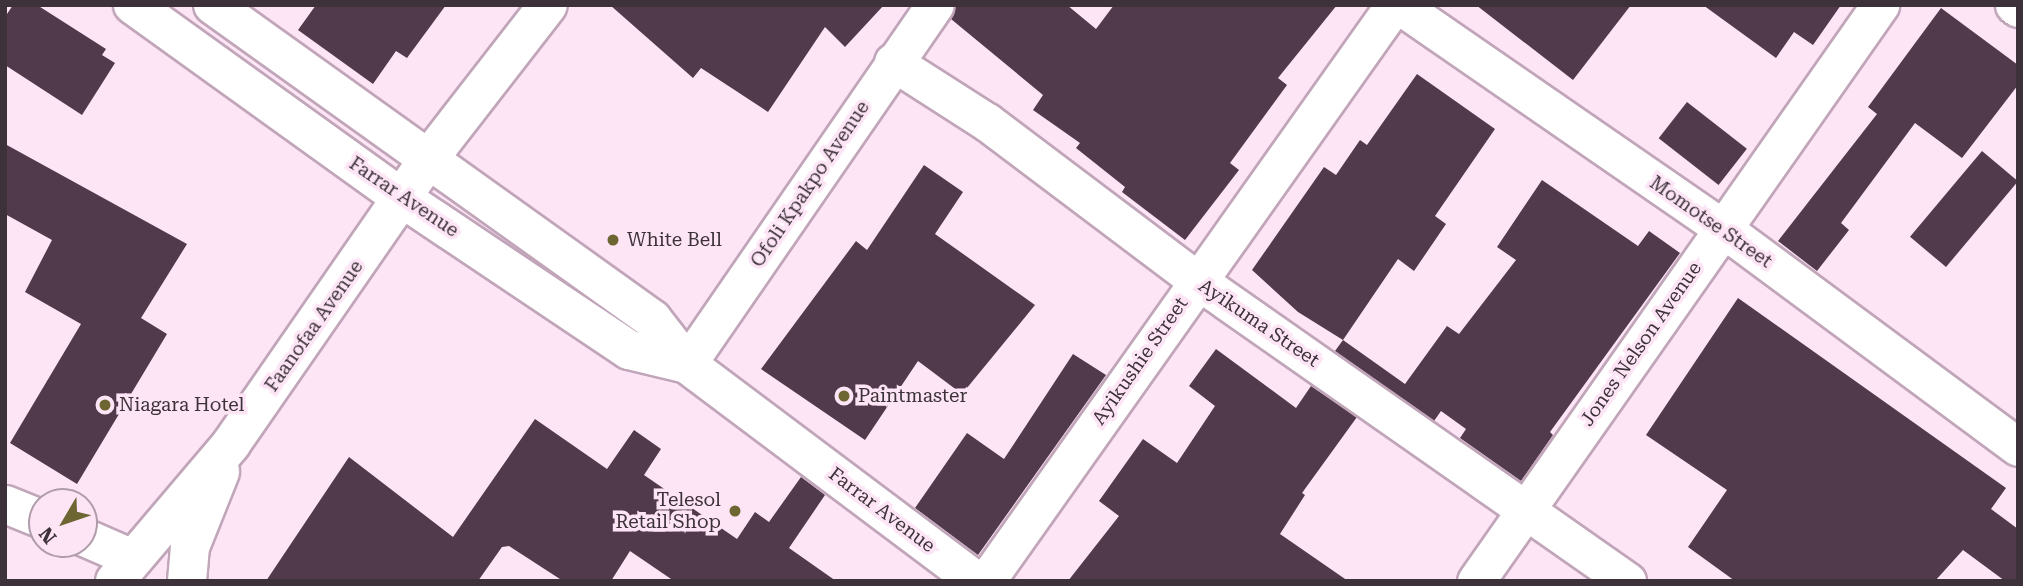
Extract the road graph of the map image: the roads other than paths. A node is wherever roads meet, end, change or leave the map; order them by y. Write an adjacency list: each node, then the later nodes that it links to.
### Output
1 (133, 5): 9 (main road, Farrar Avenue)
2 (213, 5): 8 (main road, Farrar Avenue)
3 (548, 5): 8 (main road, Faanofaa Avenue)
4 (935, 5): 7 (street, Ofoli Kpakpo Avenue)
5 (1397, 5): 10 (street, Momotse Street); 11 (street, Ayikushie Street)
6 (1880, 5): 10 (street, Jones Nelson Avenue)
7 (893, 62): 11 (street, Ayikuma Street); 12 (street, Ofoli Kpakpo Avenue)
8 (430, 157): 9 (main road, Faanofaa Avenue); 12 (main road, Farrar Avenue)
9 (402, 198): 12 (main road, Farrar Avenue); 13 (main road, Faanofaa Avenue)
10 (1722, 228): 14 (street, Momotse Street); 16 (street, Jones Nelson Avenue)
11 (1197, 281): 16 (street, Ayikuma Street); 22 (street, Ayikushie Street)
12 (687, 364): 21 (main road, Farrar Avenue)
13 (232, 444): 19 (main road, Faanofaa Avenue); 20 (main road)
14 (2018, 447)
15 (5, 504): 17 (street)
16 (1526, 509): 23 (street, Jones Nelson Avenue); 24 (street, Ayikuma Street)
17 (28, 513)
18 (98, 548): 19 (street)
19 (123, 569)
20 (187, 581)
21 (976, 581)
22 (986, 581)
23 (1476, 581)
24 (1627, 581)

